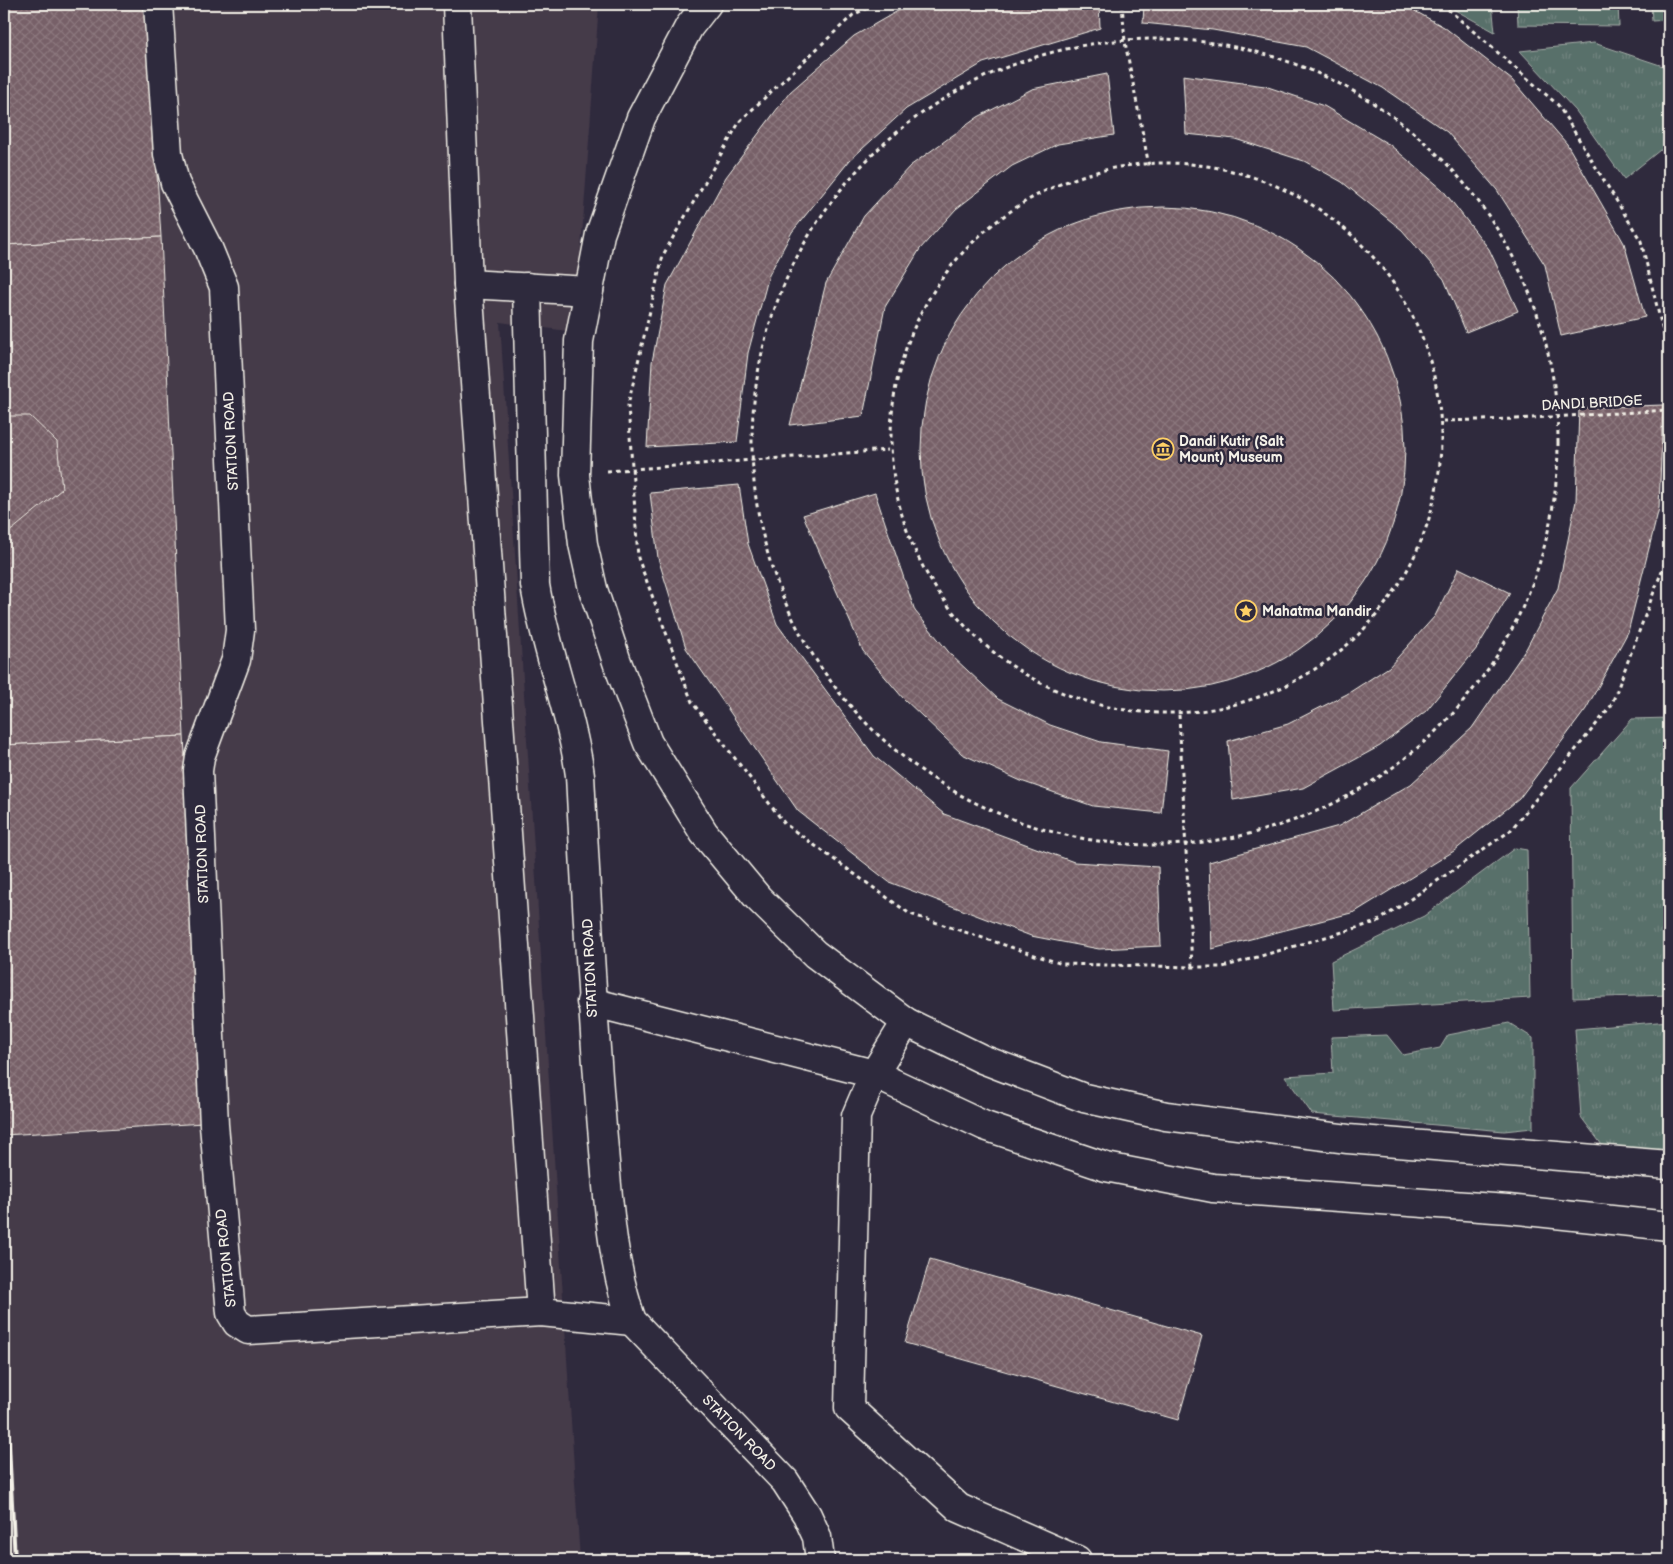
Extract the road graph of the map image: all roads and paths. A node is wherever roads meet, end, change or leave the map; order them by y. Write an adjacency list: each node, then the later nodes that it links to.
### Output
1 (158, 4): 28 (lane, STATION ROAD)
2 (456, 4): 9 (lane)
3 (707, 4): 11 (lane)
4 (875, 4): 18 (path)
5 (1122, 4): 7 (path)
6 (1442, 4): 12 (path)
7 (1125, 42): 8 (path); 14 (path); 17 (path)
8 (1149, 166): 15 (path); 16 (path)
9 (468, 284): 10 (lane); 28 (lane)
10 (527, 287): 11 (lane); 23 (lane, STATION ROAD)
11 (589, 291): 24 (lane)
12 (1669, 356)
13 (1669, 410): 14 (path, DANDI BRIDGE, bridge)
14 (1562, 416): 15 (path, DANDI BRIDGE, bridge); 21 (path)
15 (1443, 421): 20 (path)
16 (888, 450): 17 (path); 20 (path)
17 (754, 460): 18 (path); 21 (path)
18 (632, 468): 22 (path)
19 (1669, 552): 22 (path)
20 (1179, 715): 21 (path)
21 (1184, 844): 22 (path)
22 (1192, 967)
23 (591, 1002): 25 (lane); 29 (lane, STATION ROAD)
24 (906, 1022): 25 (lane); 26 (lane)
25 (874, 1074): 27 (lane); 31 (lane)
26 (1669, 1165)
27 (1669, 1226)
28 (541, 1312): 29 (lane, STATION ROAD)
29 (632, 1321): 30 (lane, STATION ROAD)
30 (820, 1560)
31 (1077, 1560)

